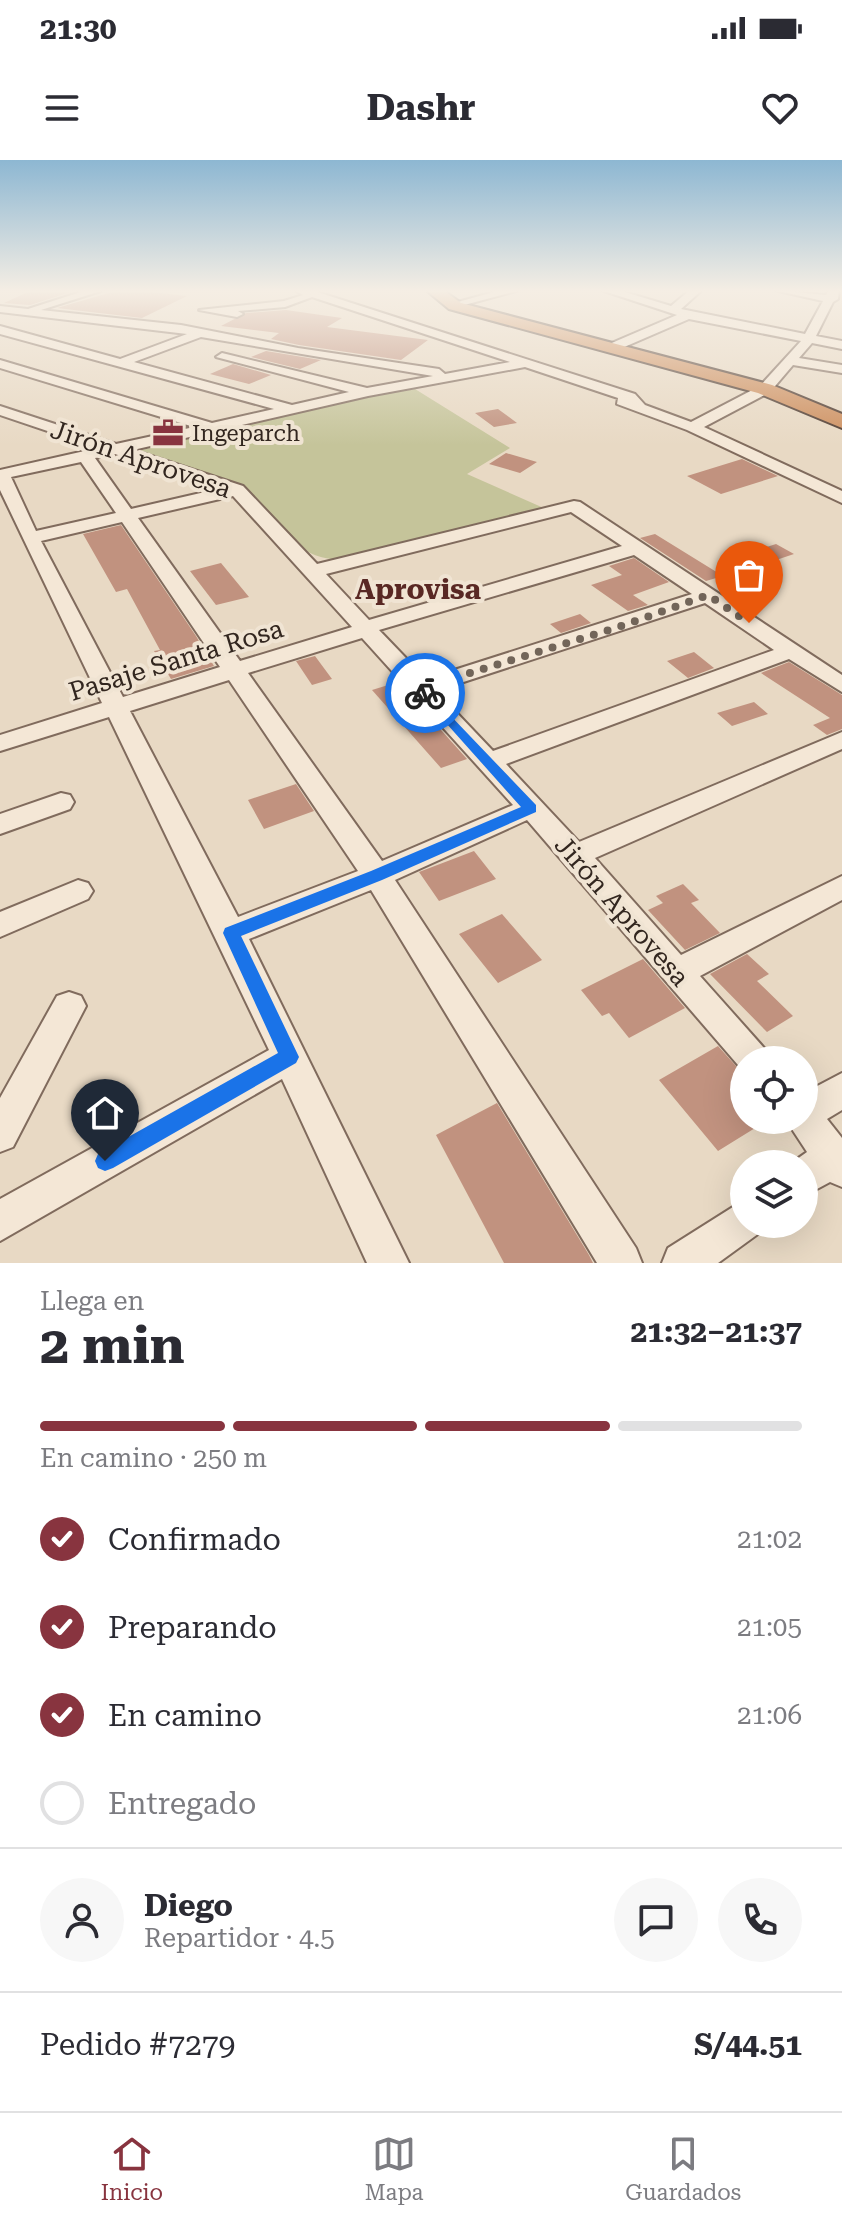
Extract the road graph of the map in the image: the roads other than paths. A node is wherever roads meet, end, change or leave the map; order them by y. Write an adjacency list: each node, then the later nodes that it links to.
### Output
1 (42, 341): 13 (street)
2 (99, 341): 13 (street)
3 (178, 341): 16 (street)
4 (242, 341): 10 (street)
5 (454, 341): 18 (street)
6 (587, 341): 12 (highway)
7 (626, 341): 12 (street)
8 (807, 341): 15 (street)
9 (818, 341): 11 (street)
10 (252, 344): 14 (street); 22 (street)
11 (842, 345)
12 (611, 348): 24 (highway)
13 (80, 352): 16 (street); 20 (street)
14 (210, 361): 21 (street); 25 (street)
15 (793, 361): 19 (street); 24 (street)
16 (121, 363): 21 (street)
17 (0, 364): 20 (street)
18 (523, 364): 22 (street); 29 (street)
19 (842, 369)
20 (29, 373): 23 (street); 30 (street)
21 (173, 376): 26 (street)
22 (457, 376): 25 (street)
23 (0, 383)
24 (765, 389): 28 (highway); 29 (street)
25 (368, 392): 26 (street)
26 (294, 409): 30 (street)
27 (0, 410): 31 (street, Jirón Aprovesa)
28 (842, 422)
29 (692, 427): 35 (street)
30 (214, 428): 31 (street)
31 (120, 450): 32 (street); 34 (street, Jirón Aprovesa)
32 (86, 457): 33 (street); 36 (street)
33 (4, 472): 37 (street)
34 (237, 490): 36 (street); 39 (street, Jirón Aprovesa)
35 (842, 498)
36 (129, 515): 37 (street); 43 (street)
37 (30, 538): 46 (street)
38 (637, 548): 39 (street); 40 (street); 41 (street, Pasaje Santa Rosa)
39 (314, 571): 41 (street, Jirón Aprovesa)
40 (708, 595): 42 (street); 45 (street)
41 (367, 628): 43 (street, Pasaje Santa Rosa); 45 (street, Jirón Aprovesa)
42 (791, 651): 44 (street); 49 (street)
43 (238, 671): 46 (street, Pasaje Santa Rosa); 54 (street)
44 (842, 685)
45 (421, 688): 49 (street, Jirón Aprovesa)
46 (117, 708): 48 (street, Pasaje Santa Rosa); 58 (street)
47 (842, 740): 53 (street)
48 (0, 743)
49 (488, 762): 51 (street, Jirón Aprovesa)
50 (61, 802): 52 (street)
51 (530, 808): 53 (street, Jirón Aprovesa); 54 (street)
52 (0, 824)
53 (575, 855): 59 (street, Jirón Aprovesa)
54 (377, 876): 58 (street); 71 (street)
55 (842, 887): 59 (street)
56 (78, 891): 57 (street)
57 (0, 925)
58 (231, 933): 62 (street)
59 (676, 973): 61 (street, Jirón Aprovesa)
60 (69, 1006): 65 (street)
61 (741, 1046)
62 (289, 1057): 68 (street); 70 (street)
63 (842, 1090): 64 (street)
64 (818, 1105)
65 (0, 1134)
66 (811, 1134): 67 (street)
67 (826, 1168)
68 (0, 1221)
69 (730, 1230): 72 (street)
70 (388, 1263)
71 (621, 1263)
72 (683, 1263)

